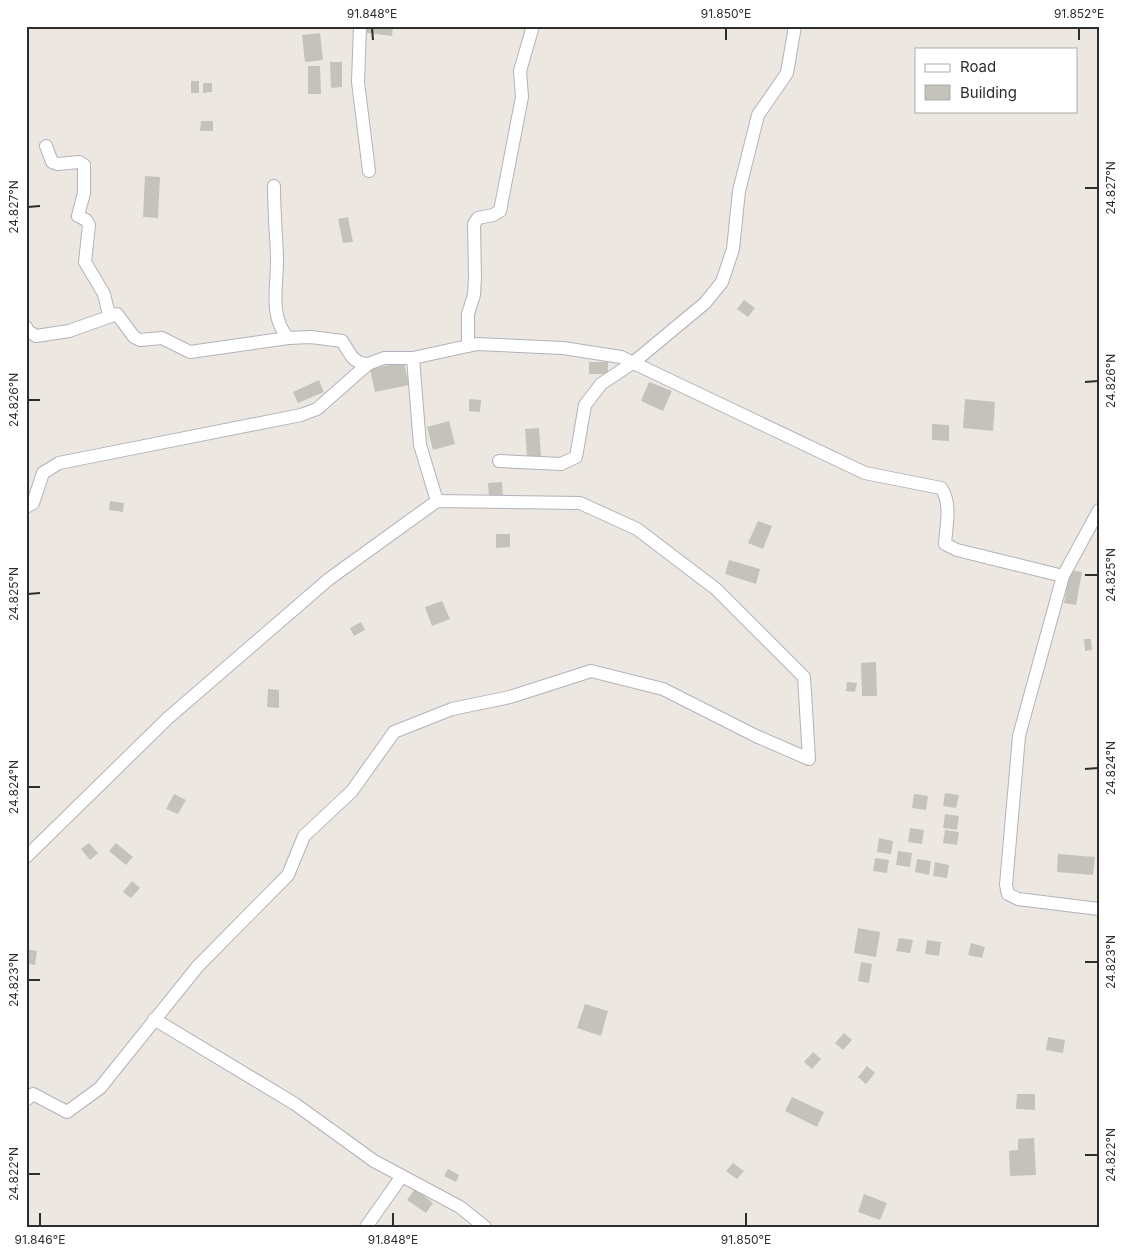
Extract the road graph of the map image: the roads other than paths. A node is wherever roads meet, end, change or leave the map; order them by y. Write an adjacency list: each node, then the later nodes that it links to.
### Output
1 (360, 26): 5 (street)
2 (533, 26): 10 (street)
3 (794, 26): 12 (street)
4 (46, 146): 7 (street)
5 (370, 171)
6 (274, 186): 9 (street)
7 (109, 315): 8 (street); 9 (street)
8 (26, 327)
9 (288, 338): 13 (street)
10 (468, 346): 11 (street); 12 (street)
11 (413, 358): 13 (street); 15 (street)
12 (634, 362): 14 (street); 18 (street)
13 (368, 364): 16 (street)
14 (499, 461)
15 (437, 502): 19 (street); 21 (street)
16 (26, 507)
17 (1099, 510): 18 (street)
18 (1063, 576): 20 (street)
19 (26, 857)
20 (1099, 909)
21 (154, 1019): 22 (street); 23 (street)
22 (26, 1100)
23 (402, 1176): 24 (street); 25 (street)
24 (366, 1227)
25 (485, 1227)

